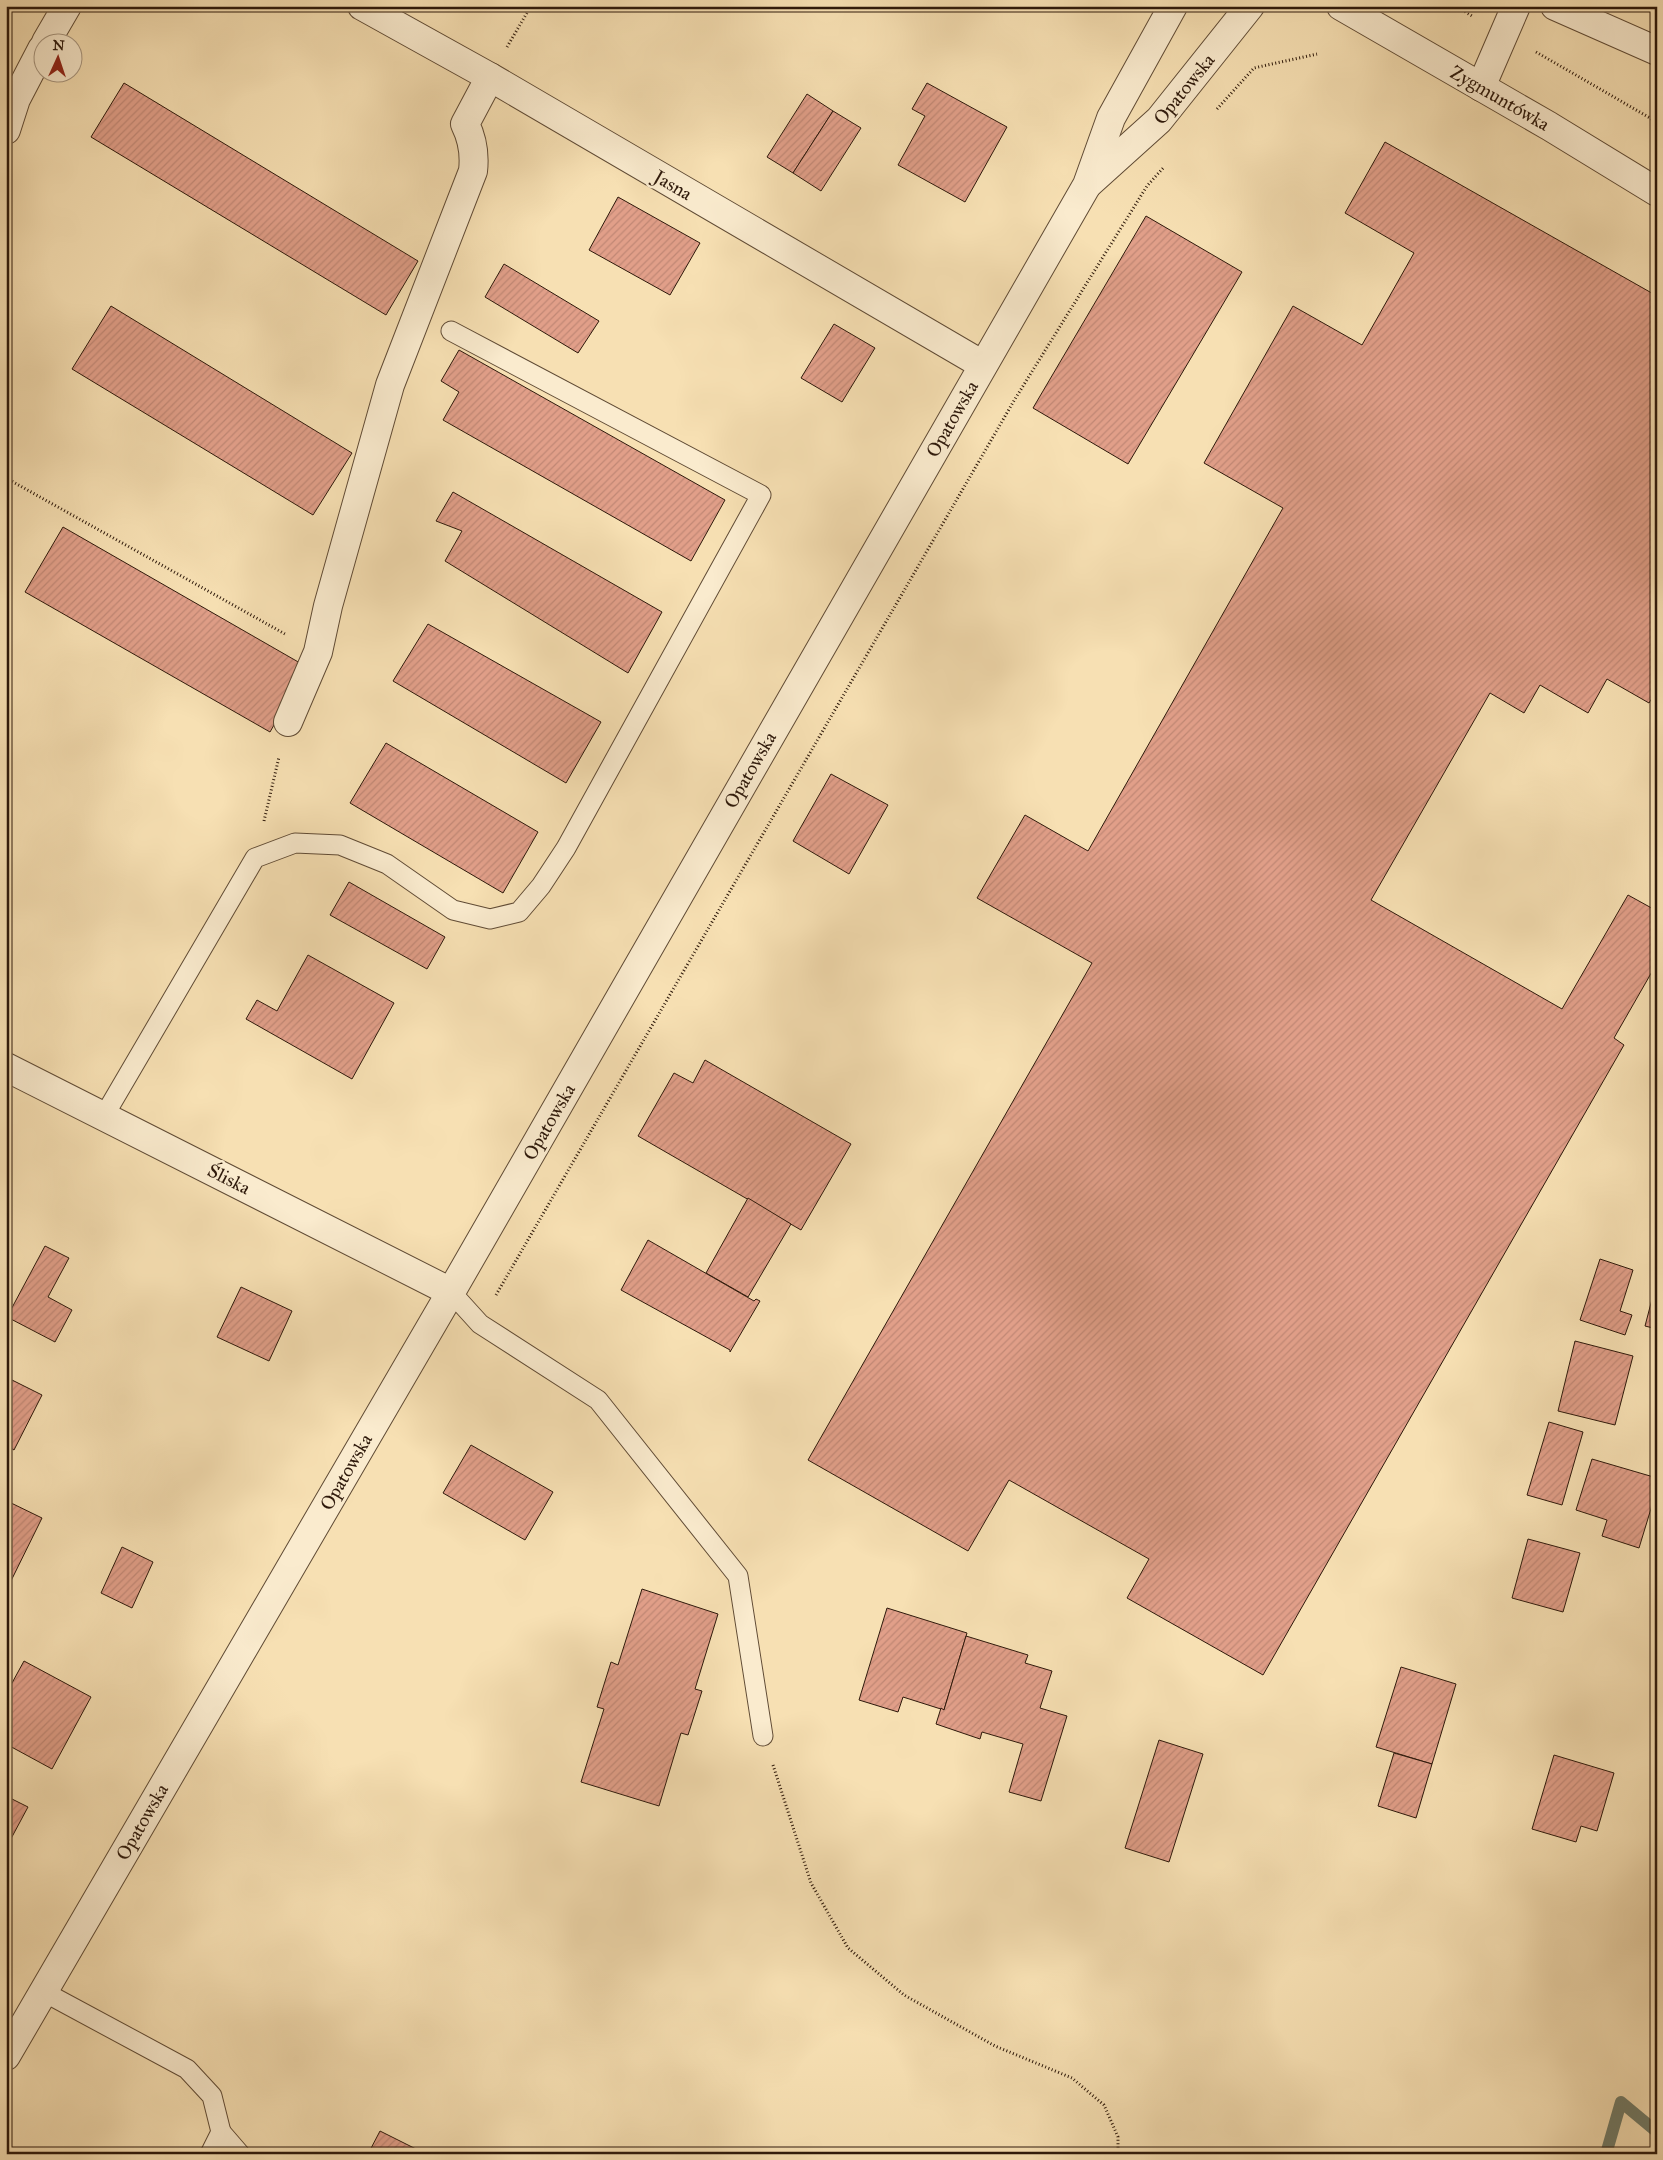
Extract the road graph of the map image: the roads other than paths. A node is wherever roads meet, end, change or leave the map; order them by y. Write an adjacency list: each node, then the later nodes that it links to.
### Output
1 (67, 6): 8 (street)
2 (362, 6): 11 (street, Jasna)
3 (1173, 6): 14 (street, Opatowska)
4 (1250, 6): 14 (street, Opatowska)
5 (1340, 6): 12 (street, Zygmuntówka)
6 (1516, 6): 12 (street)
7 (1555, 6): 9 (street)
8 (52, 32)
9 (1657, 51)
10 (32, 68): 13 (street)
11 (490, 77): 17 (street, Jasna); 18 (street)
12 (1481, 87): 15 (street, Zygmuntówka)
13 (6, 130)
14 (1087, 185): 17 (street, Opatowska)
15 (1657, 192)
16 (450, 331): 20 (lane)
17 (983, 365): 21 (street, Opatowska)
18 (288, 722)
19 (6, 1067): 20 (street, Śliska)
20 (104, 1116): 21 (street, Śliska)
21 (451, 1292): 22 (lane); 23 (street, Opatowska)
22 (763, 1736)
23 (44, 1992): 24 (street, Opatowska); 25 (lane)
24 (6, 2056)
25 (222, 2132): 26 (lane); 27 (lane)
26 (210, 2154)
27 (240, 2154)

